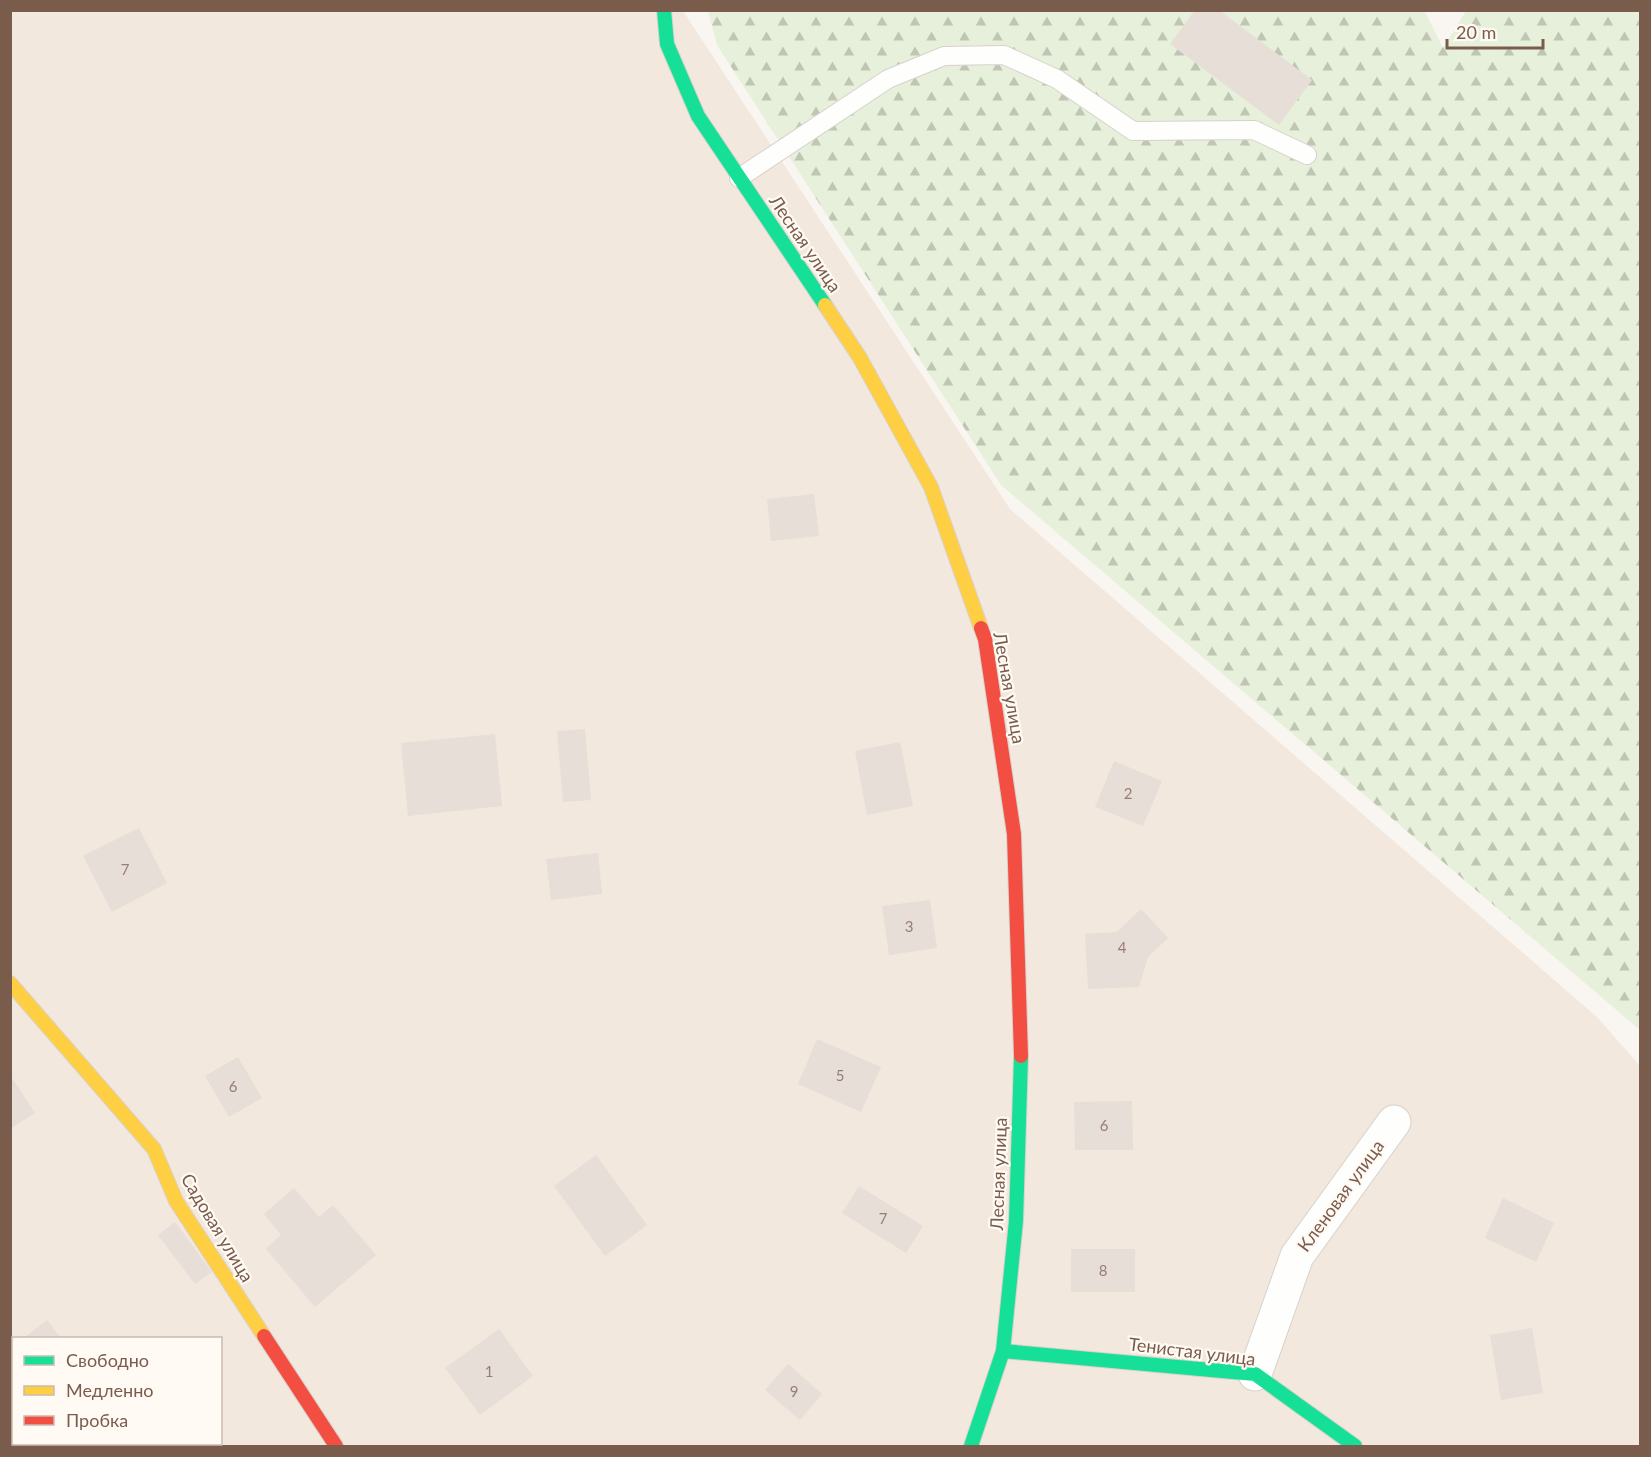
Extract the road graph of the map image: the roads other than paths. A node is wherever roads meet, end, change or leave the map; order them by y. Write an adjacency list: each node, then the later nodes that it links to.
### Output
1 (664, 10): 3 (street, Лесная улица)
2 (1307, 154): 3 (lane)
3 (739, 177): 6 (street, Лесная улица)
4 (13, 991): 8 (street, Садовая улица)
5 (1394, 1122): 7 (street, Кленовая улица)
6 (1003, 1351): 7 (street, Тенистая улица); 9 (street, Лесная улица)
7 (1255, 1374): 10 (street, Тенистая улица)
8 (336, 1446)
9 (971, 1446)
10 (1355, 1446)

